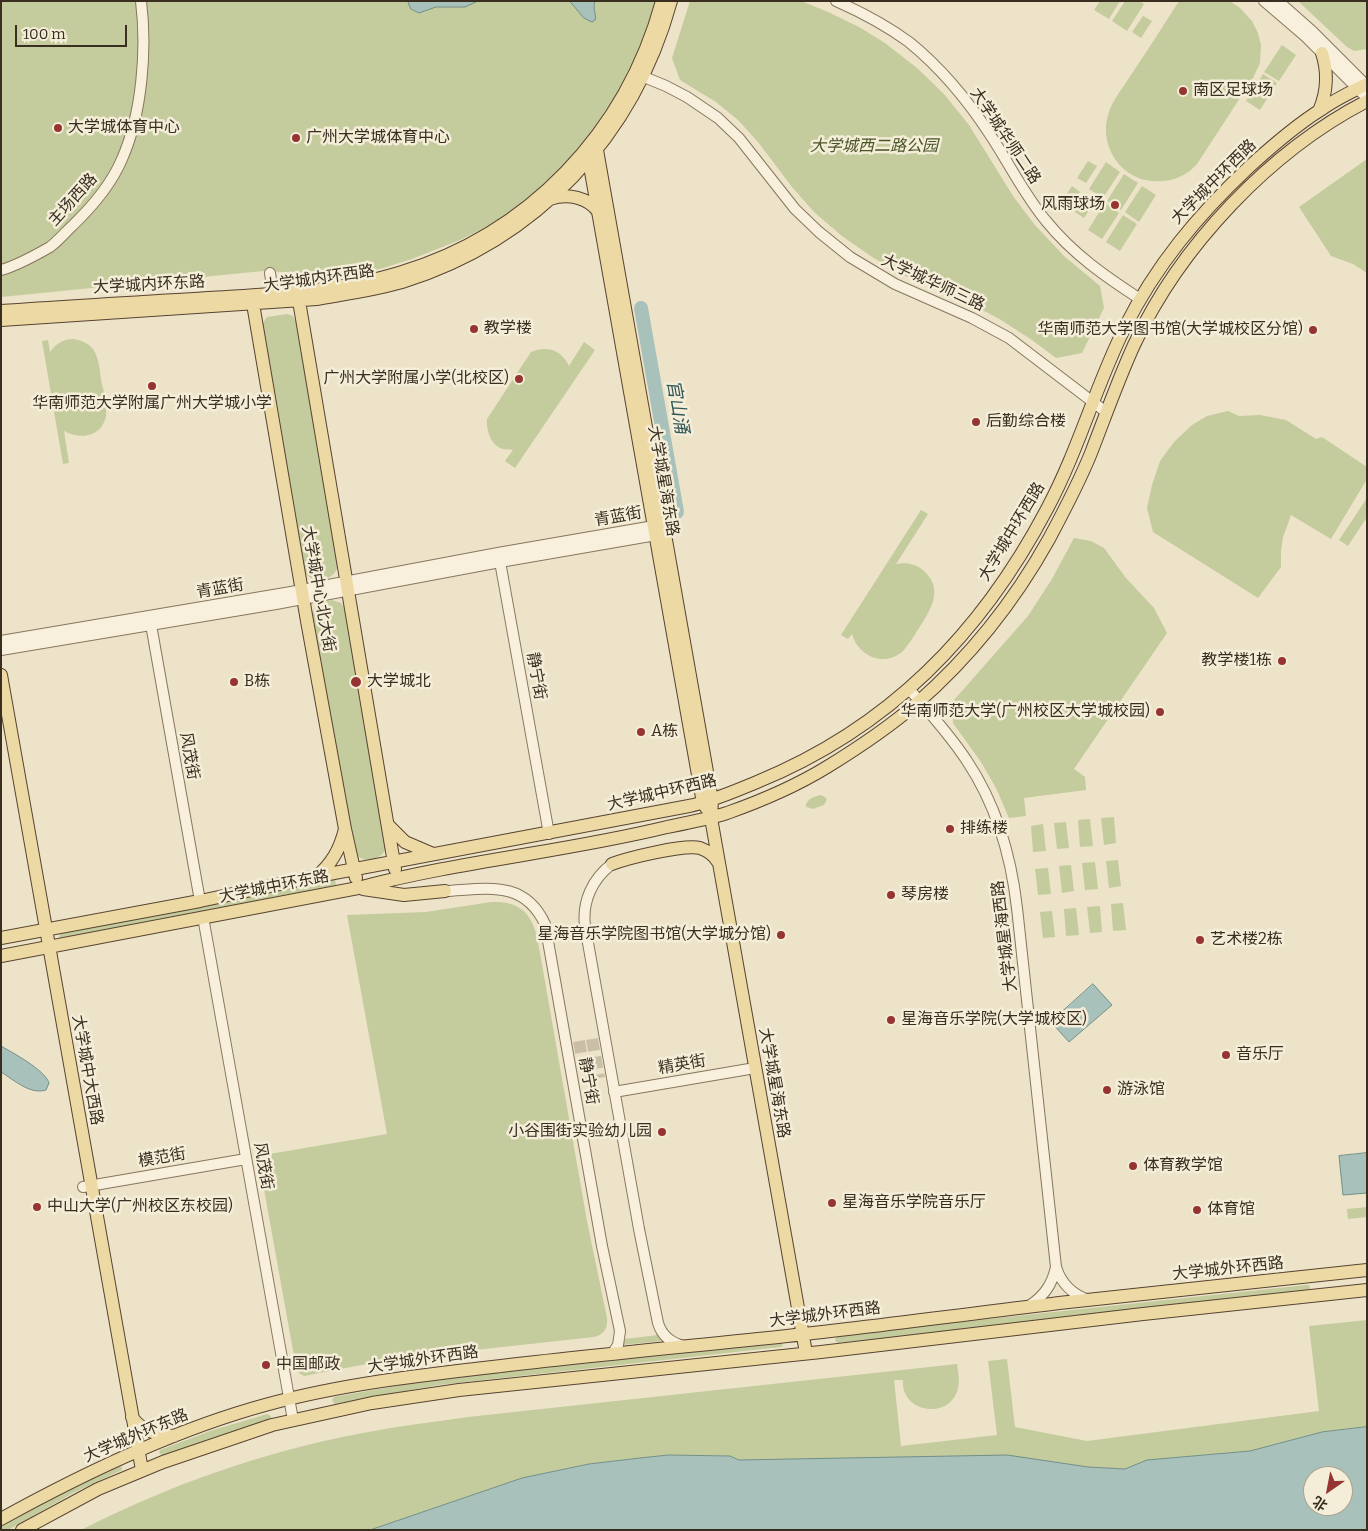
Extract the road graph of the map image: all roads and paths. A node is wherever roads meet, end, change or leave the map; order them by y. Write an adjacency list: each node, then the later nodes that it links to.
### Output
1 (141, 1): 15 (street, 主场西路)
2 (662, 1): 12 (main road, 大学城内环西路)
3 (671, 1): 8 (main road, 大学城内环西路)
4 (836, 1): 19 (street, 大学城华师二路)
5 (1264, 1): 7 (street)
6 (1278, 1): 9 (street)
7 (1322, 53): 9 (street); 11 (main road)
8 (644, 77): 12 (main road, 大学城内环西路); 23 (street, 大学城华师三路)
9 (1364, 86): 10 (street); 11 (main road, 大学城中环西路)
10 (1367, 100): 24 (main road, 大学城中环西路)
11 (1319, 111): 19 (main road, 大学城中环西路)
12 (591, 153): 13 (main road, 大学城内环西路); 14 (main road, 大学城星海东路); 17 (main road, 大学城内环西路); 25 (main road, 大学城星海东路)
13 (550, 199): 14 (main road); 17 (main road, 大学城内环西路)
14 (599, 213): 25 (main road, 大学城星海东路)
15 (1, 270)
16 (270, 273): 18 (street)
17 (298, 297): 18 (main road, 大学城内环西路); 27 (main road, 大学城中心北大街)
18 (274, 298): 20 (main road, 大学城内环西路)
19 (1140, 299): 23 (main road, 大学城中环西路)
20 (252, 300): 21 (main road, 大学城内环东路); 22 (main road, 大学城内环东路); 28 (main road, 大学城中心北大街)
21 (1, 311)
22 (1, 320)
23 (1093, 402): 24 (street, 大学城华师三路); 32 (main road, 大学城中环西路)
24 (1106, 412): 33 (main road, 大学城中环西路)
25 (658, 530): 26 (street, 青蓝街); 38 (main road, 大学城星海东路)
26 (499, 558): 27 (street, 青蓝街); 42 (street, 静宁街)
27 (347, 586): 28 (street, 青蓝街); 40 (main road, 大学城中心北大街)
28 (303, 594): 29 (street, 青蓝街); 41 (main road, 大学城中心北大街)
29 (150, 620): 30 (street, 青蓝街); 31 (street, 青蓝街); 53 (street, 风茂街)
30 (1, 641)
31 (1, 650)
32 (947, 652): 33 (main road); 35 (main road, 大学城中环西路)
33 (959, 662): 36 (main road, 大学城中环西路)
34 (1, 675): 55 (main road, 大学城中大西路)
35 (910, 689): 36 (street, 大学城星海西路); 38 (main road, 大学城中环西路)
36 (919, 701): 39 (main road, 大学城中环西路); 63 (street, 大学城星海西路)
37 (1, 725): 55 (main road, 大学城中大西路)
38 (708, 801): 39 (main road, 大学城星海东路); 42 (main road, 大学城中环西路)
39 (711, 818): 43 (main road, 大学城中环西路); 46 (main road, 大学城星海东路)
40 (389, 826): 44 (main road); 45 (main road, 大学城中心北大街)
41 (345, 829): 48 (main road, 大学城中心北大街); 49 (main road)
42 (549, 834): 44 (main road, 大学城中环东路)
43 (552, 851): 50 (main road, 大学城中环东路)
44 (436, 854): 45 (main road, 大学城中环东路)
45 (394, 862): 48 (main road, 大学城中环东路); 50 (main road, 大学城中心北大街)
46 (718, 862): 47 (main road); 59 (main road, 大学城星海东路)
47 (612, 864): 60 (street, 静宁街)
48 (354, 870): 49 (main road, 大学城中环东路); 51 (main road, 大学城中心北大街)
49 (313, 878): 53 (main road, 大学城中环东路)
50 (397, 878): 51 (main road, 大学城中环东路)
51 (358, 888): 52 (main road); 54 (main road, 大学城中环东路)
52 (445, 891): 73 (street, 静宁街)
53 (200, 901): 55 (main road, 大学城中环东路)
54 (203, 917): 57 (main road, 大学城中环东路); 61 (street, 风茂街)
55 (42, 931): 56 (main road, 大学城中环东路); 57 (main road, 大学城中大西路)
56 (1, 938)
57 (45, 948): 58 (main road, 大学城中环东路); 62 (main road, 大学城中大西路)
58 (1, 956)
59 (755, 1068): 60 (street, 精英街); 69 (main road, 大学城星海东路)
60 (614, 1092): 70 (street, 静宁街)
61 (246, 1158): 62 (street, 模范街); 75 (street, 风茂街)
62 (87, 1186): 77 (main road, 大学城中大西路); 80 (main road, 大学城中大西路)
63 (1056, 1267): 66 (street, 大学城星海西路); 67 (street, 大学城星海西路)
64 (1367, 1270): 66 (main road, 大学城外环西路)
65 (1367, 1290): 71 (main road)
66 (1091, 1300): 67 (main road, 大学城外环西路)
67 (1028, 1307): 68 (main road, 大学城外环西路)
68 (832, 1330): 69 (main road, 大学城外环西路); 71 (main road)
69 (802, 1334): 70 (main road, 大学城外环西路); 72 (main road, 大学城星海东路)
70 (685, 1346): 73 (main road, 大学城外环西路)
71 (835, 1350): 72 (main road)
72 (806, 1353): 76 (main road)
73 (612, 1354): 74 (main road, 大学城外环西路)
74 (324, 1391): 75 (main road, 大学城外环西路); 76 (main road)
75 (289, 1399): 78 (street, 风茂街); 79 (main road, 大学城外环东路)
76 (329, 1412): 78 (main road)
77 (132, 1416): 79 (main road); 80 (main road, 大学城中大西路)
78 (293, 1420): 81 (main road, 大学城外环东路)
79 (174, 1436): 80 (main road, 大学城外环东路)
80 (134, 1453): 81 (main road, 大学城中大西路); 82 (main road, 大学城外环东路)
81 (138, 1472): 83 (main road, 大学城外环东路)
82 (1, 1519)
83 (22, 1530)

